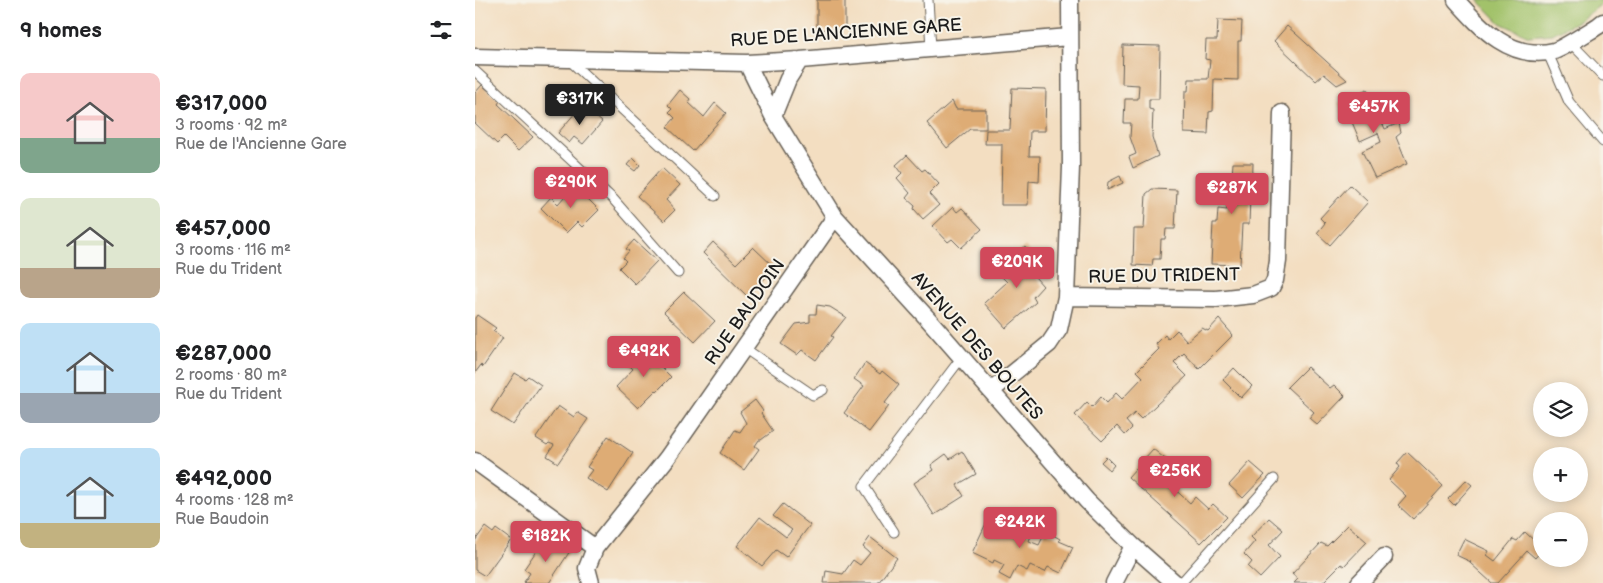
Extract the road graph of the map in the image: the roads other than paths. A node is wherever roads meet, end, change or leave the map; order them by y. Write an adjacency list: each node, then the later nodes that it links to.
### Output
1 (928, 0): 7 (lane)
2 (1070, 0): 5 (street)
3 (1457, 0): 8 (street)
4 (1603, 22): 6 (street)
5 (1069, 37): 7 (street, RUE DE L'ANCIENNE GARE); 21 (street)
6 (1570, 42): 8 (street); 14 (lane)
7 (931, 48): 11 (street, RUE DE L'ANCIENNE GARE)
8 (1547, 52): 17 (lane)
9 (475, 57): 10 (street, RUE DE L'ANCIENNE GARE)
10 (567, 59): 12 (street, RUE DE L'ANCIENNE GARE); 18 (lane)
11 (801, 60): 12 (street, RUE DE L'ANCIENNE GARE); 16 (street)
12 (747, 63): 16 (street, AVENUE DES BOUTES)
13 (475, 71): 20 (lane)
14 (1603, 76)
15 (1282, 113): 21 (street, RUE DU TRIDENT)
16 (773, 116): 19 (street, AVENUE DES BOUTES)
17 (1603, 142)
18 (715, 196)
19 (835, 217): 22 (street, RUE BAUDOIN); 23 (street, AVENUE DES BOUTES)
20 (679, 273)
21 (1066, 297): 25 (street, RUE DU TRIDENT)
22 (744, 348): 24 (lane); 30 (street, RUE BAUDOIN)
23 (962, 357): 25 (street, AVENUE DES BOUTES); 28 (lane)
24 (823, 390)
25 (991, 392): 29 (street, AVENUE DES BOUTES)
26 (475, 462): 30 (street)
27 (1274, 479): 35 (lane)
28 (894, 532)
29 (1133, 546): 33 (street); 34 (street, AVENUE DES BOUTES)
30 (595, 548): 32 (street, RUE BAUDOIN)
31 (1384, 557): 36 (street)
32 (591, 583)
33 (1114, 583)
34 (1175, 583)
35 (1181, 583)
36 (1359, 583)

